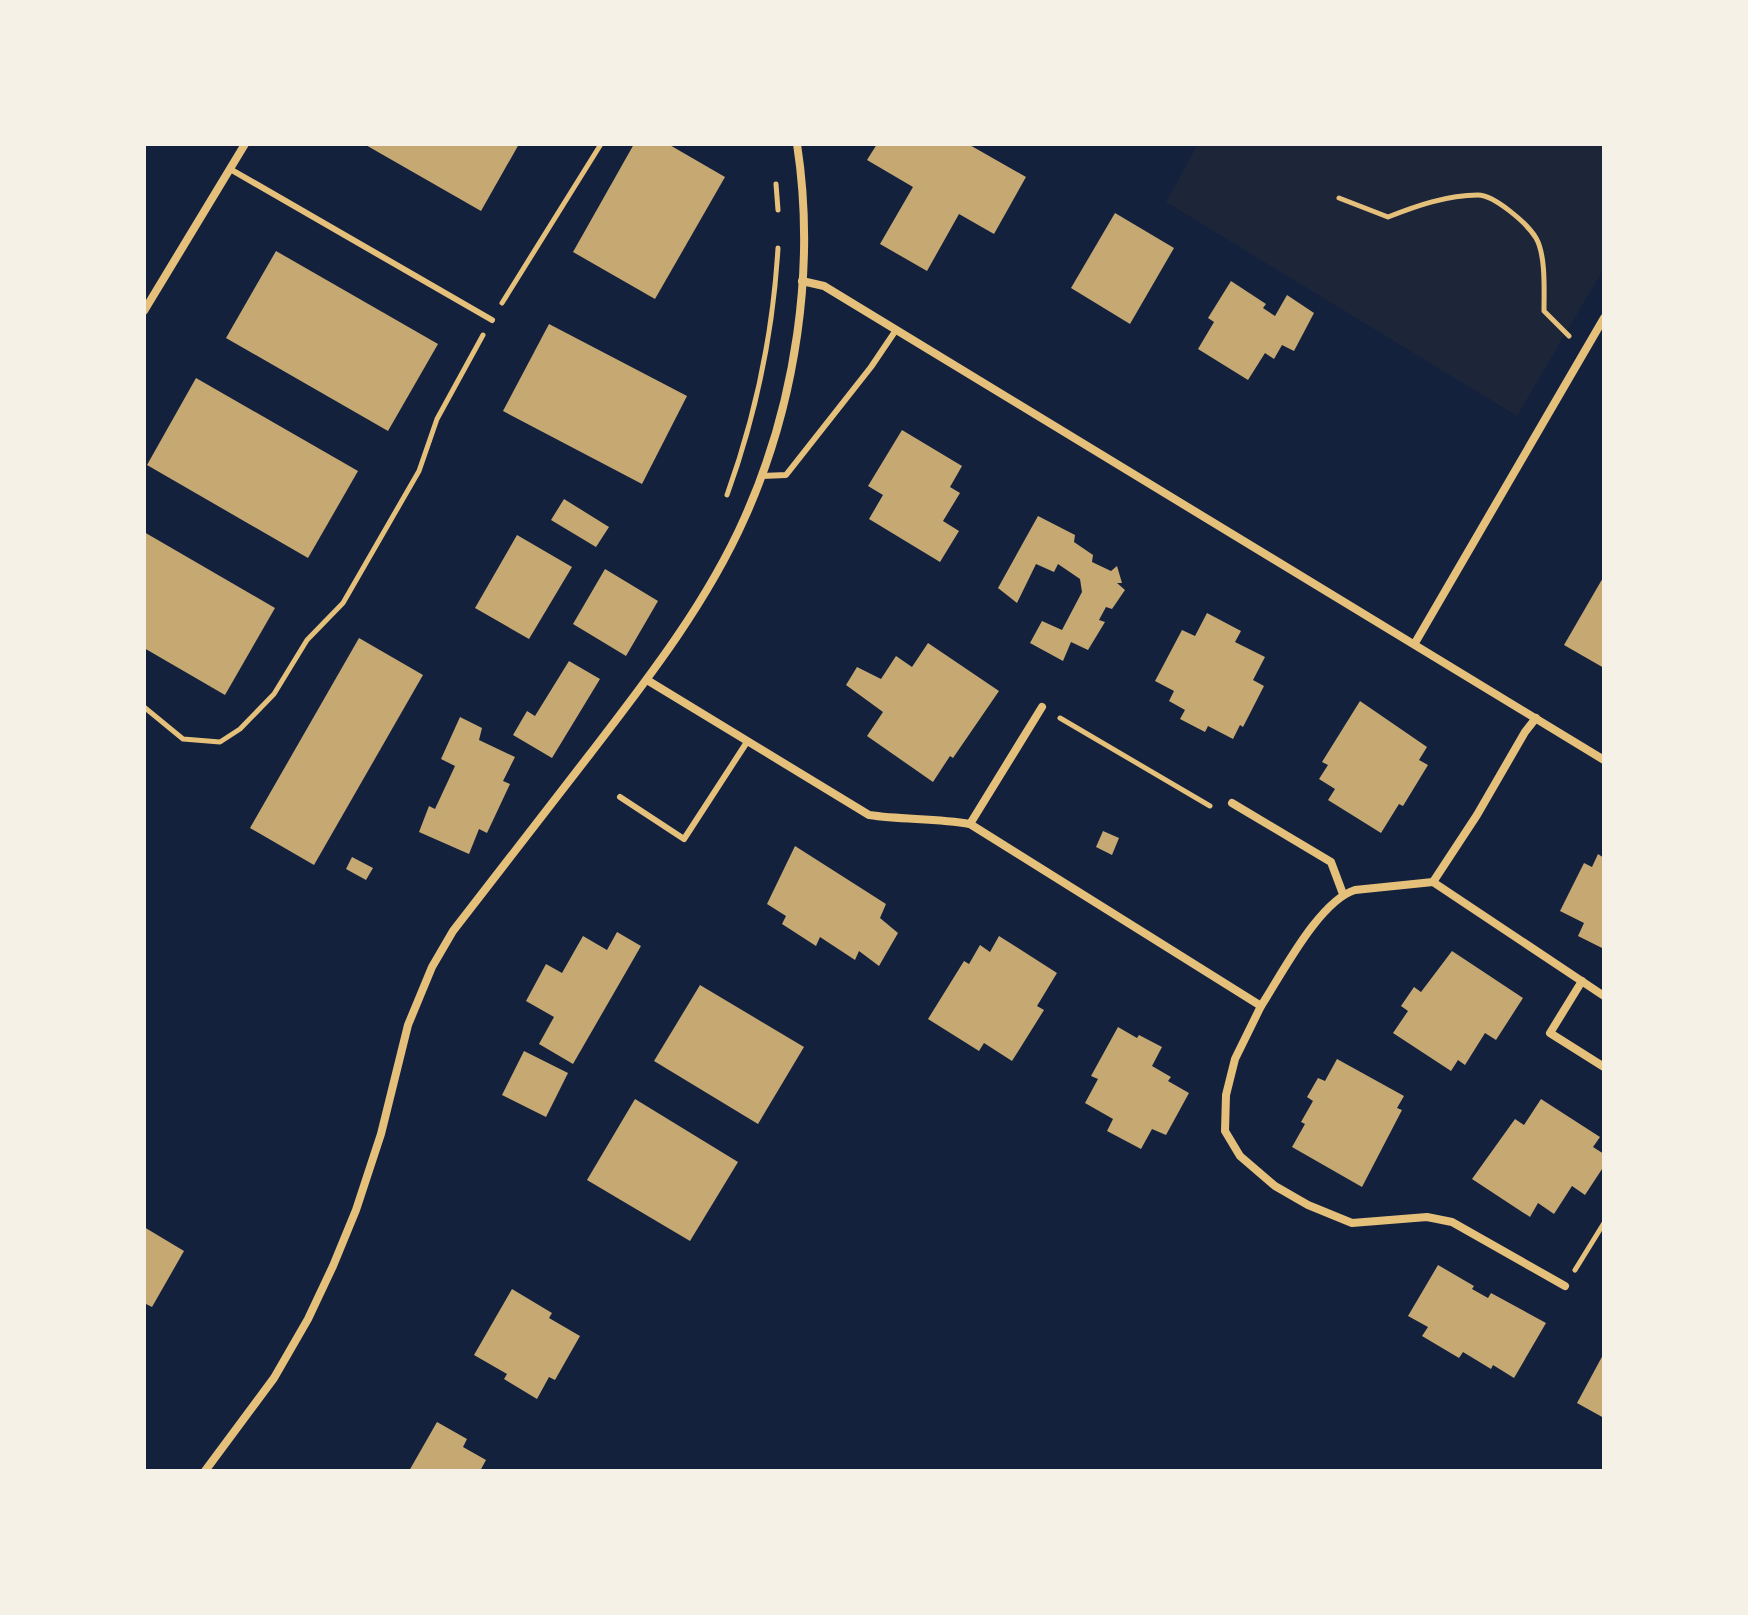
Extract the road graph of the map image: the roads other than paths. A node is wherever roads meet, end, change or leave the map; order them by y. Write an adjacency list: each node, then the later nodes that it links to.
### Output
1 (245, 144): 3 (street)
2 (797, 144): 4 (street)
3 (230, 169): 5 (street); 7 (lane)
4 (802, 281): 8 (street); 9 (street)
5 (144, 311)
6 (1604, 318): 10 (street)
7 (492, 320)
8 (896, 330): 9 (lane); 10 (street)
9 (762, 476): 11 (street)
10 (1415, 643): 13 (street)
11 (647, 680): 14 (street); 26 (street)
12 (1042, 707): 18 (street)
13 (1536, 718): 15 (street); 19 (street)
14 (747, 742): 16 (lane); 18 (street)
15 (1604, 760)
16 (620, 797)
17 (1232, 803): 20 (street)
18 (970, 824): 23 (street)
19 (1433, 882): 20 (street); 21 (street)
20 (1343, 894): 23 (street)
21 (1582, 981): 22 (street); 24 (street)
22 (1604, 996)
23 (1261, 1006): 25 (street)
24 (1604, 1067)
25 (1565, 1286)
26 (205, 1471)

